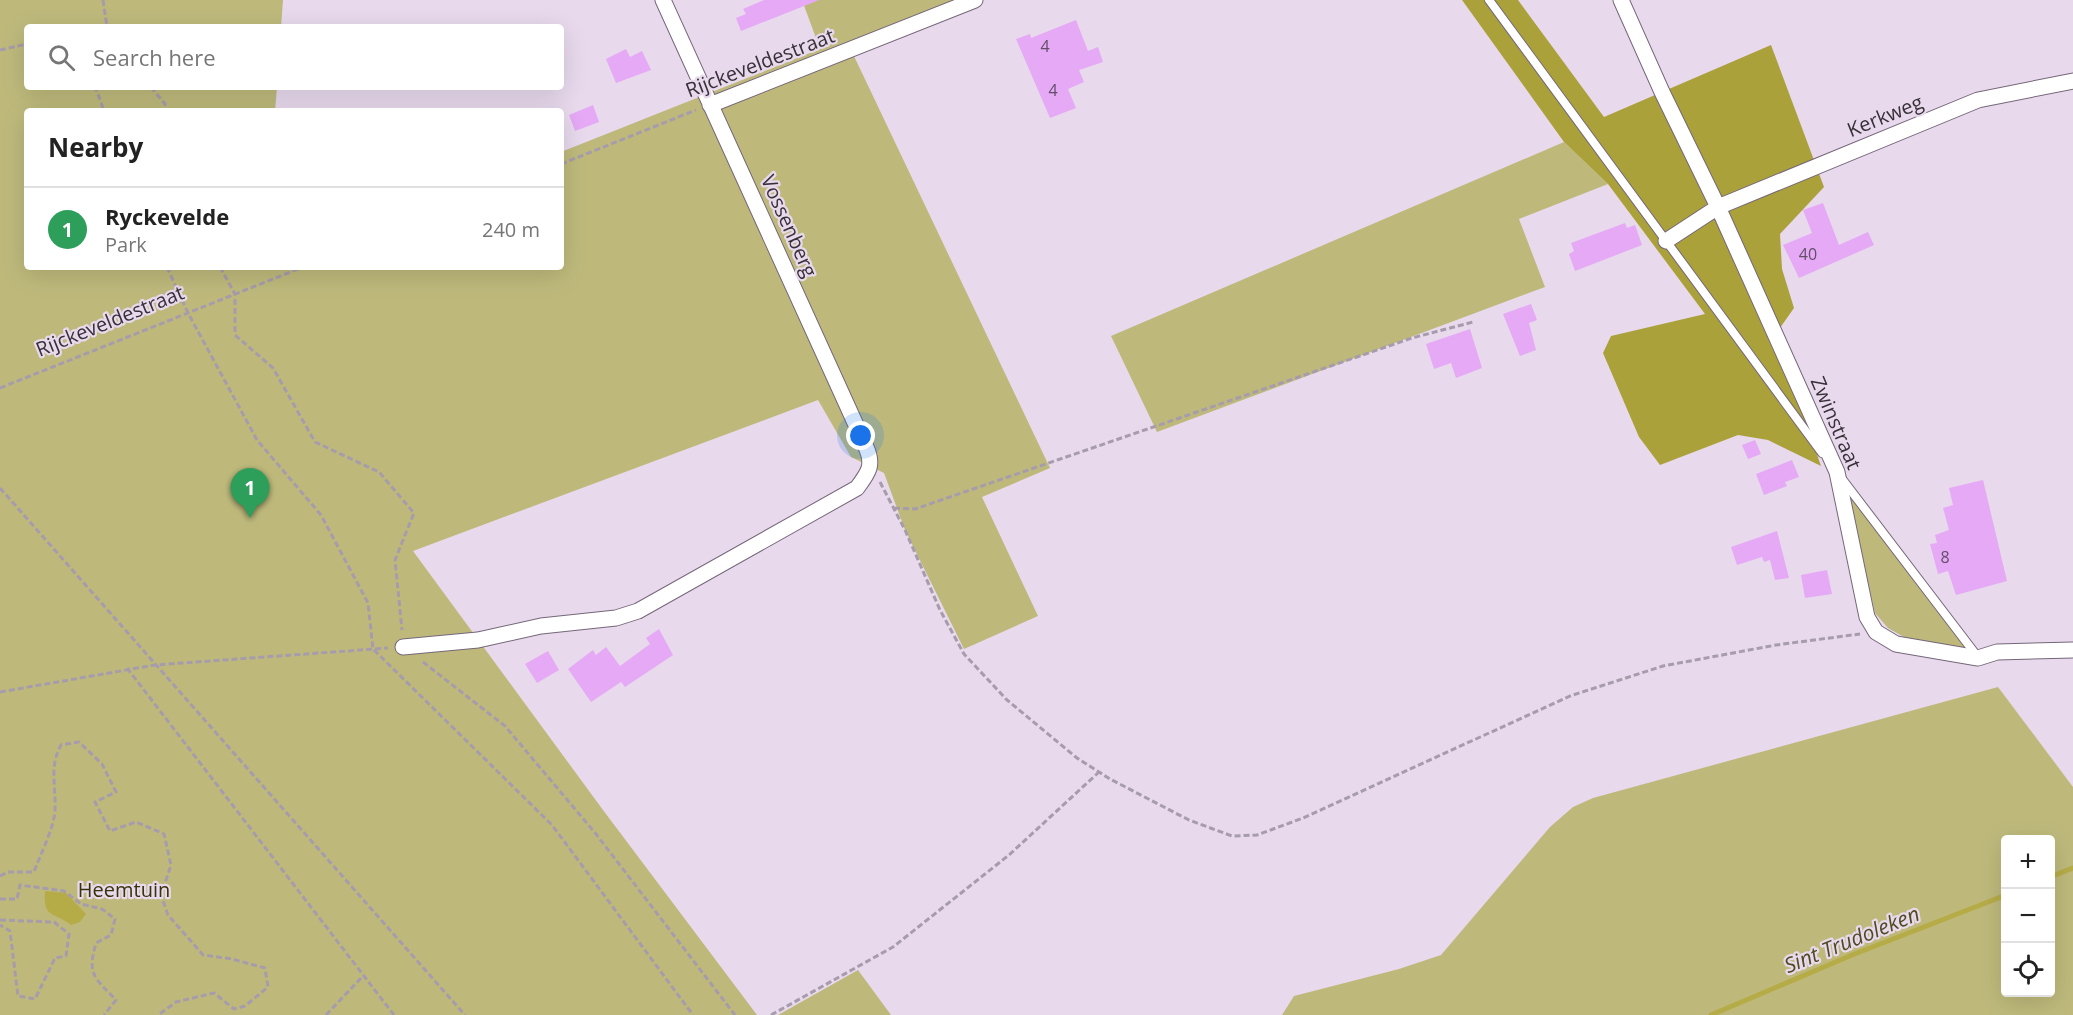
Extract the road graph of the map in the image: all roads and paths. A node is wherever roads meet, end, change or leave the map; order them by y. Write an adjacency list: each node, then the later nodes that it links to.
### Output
1 (103, 0): 6 (path)
2 (663, 0): 12 (street, Vossenberg)
3 (975, 0): 12 (street, Rijckeveldestraat)
4 (1489, 0): 17 (lane)
5 (1621, 0): 16 (street, Zwinstraat)
6 (107, 24)
7 (24, 45): 8 (path)
8 (0, 50)
9 (2073, 81): 16 (street, Kerkweg)
10 (96, 90): 13 (path)
11 (153, 90): 14 (path)
12 (710, 105): 15 (path, Rijckeveldestraat); 25 (street, Vossenberg)
13 (104, 108)
14 (165, 108)
15 (564, 163)
16 (1718, 207): 17 (street); 26 (street, Zwinstraat)
17 (1666, 241): 26 (lane)
18 (168, 270): 22 (path)
19 (222, 270): 21 (path)
20 (295, 270): 21 (path, Rijckeveldestraat)
21 (235, 294): 22 (path, Rijckeveldestraat); 30 (path)
22 (188, 313): 24 (path, Rijckeveldestraat); 31 (path)
23 (1473, 322): 28 (path)
24 (0, 388)
25 (870, 470): 28 (path); 30 (street)
26 (1837, 472): 29 (street, Zwinstraat); 33 (lane)
27 (0, 489): 34 (path)
28 (893, 508): 37 (path)
29 (1876, 632): 33 (street); 37 (path)
30 (403, 647): 31 (path); 49 (path)
31 (373, 649): 34 (path); 48 (path)
32 (2073, 650): 33 (street)
33 (1978, 658)
34 (155, 665): 35 (path); 47 (path)
35 (128, 668): 36 (path); 42 (path)
36 (0, 692)
37 (1099, 772): 50 (path)
38 (0, 876): 44 (path)
39 (0, 899): 43 (path)
40 (0, 920): 41 (path)
41 (0, 926)
42 (363, 976): 45 (path); 46 (path)
43 (104, 1015)
44 (158, 1015)
45 (326, 1015)
46 (394, 1015)
47 (465, 1015)
48 (693, 1015)
49 (735, 1015)
50 (771, 1015)

